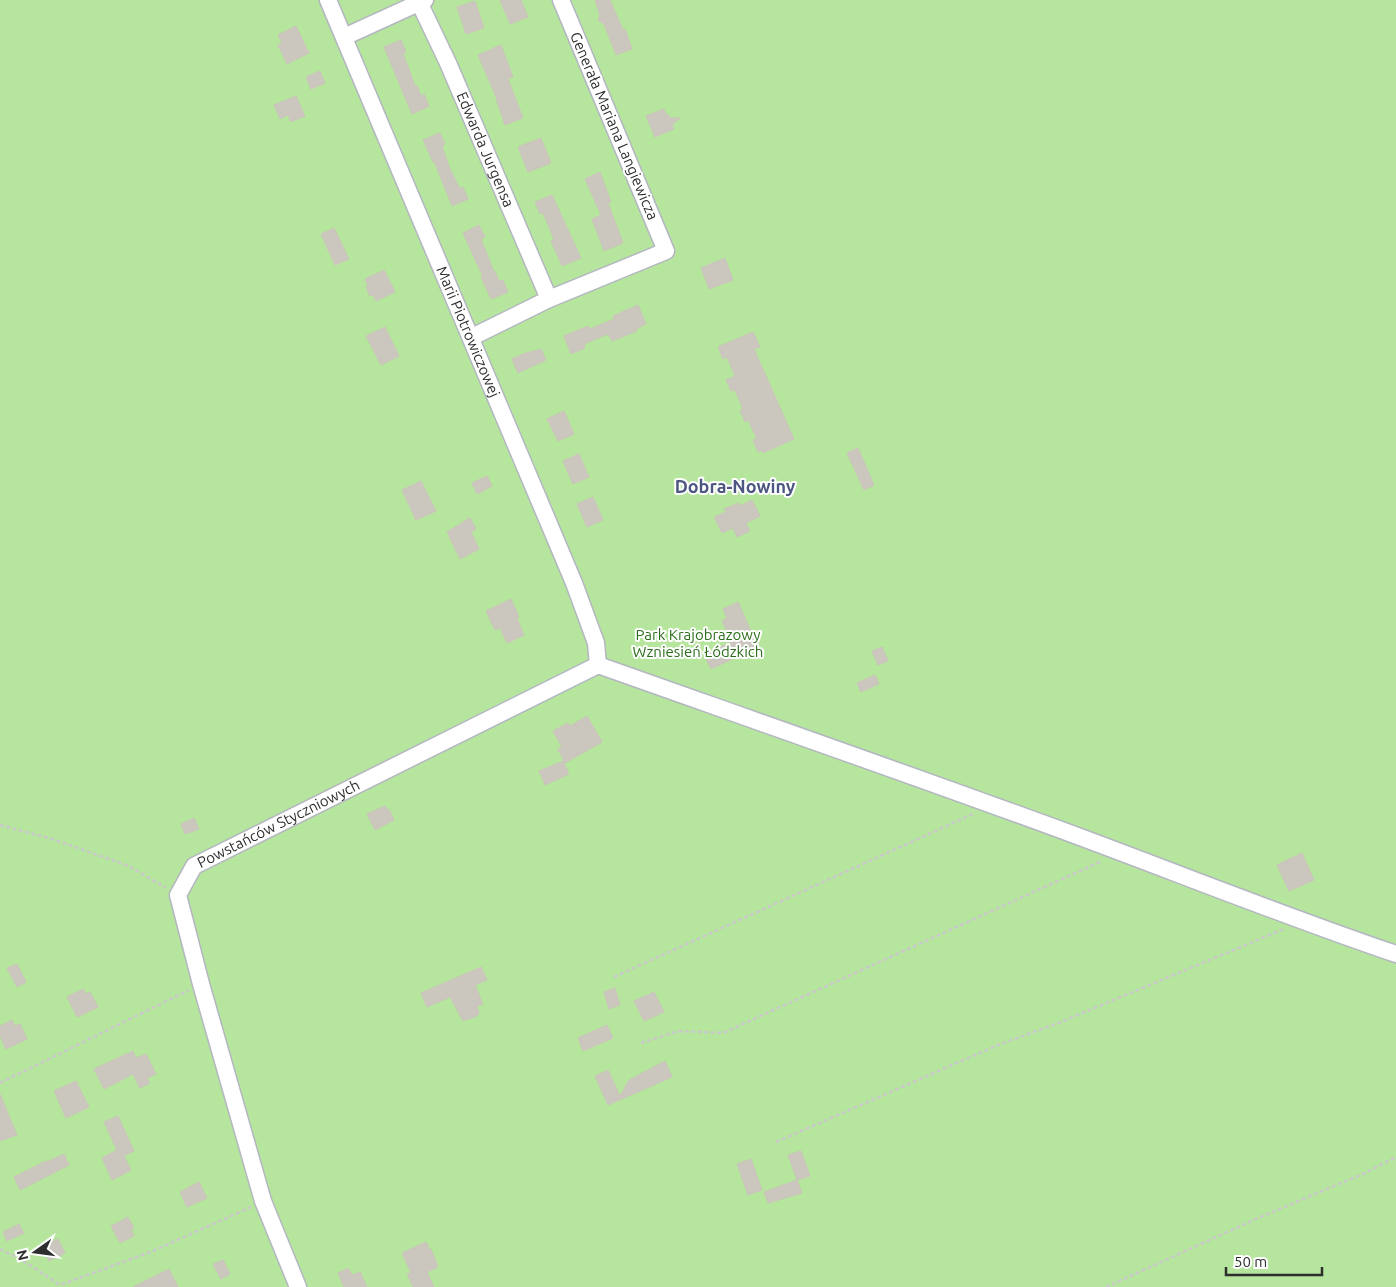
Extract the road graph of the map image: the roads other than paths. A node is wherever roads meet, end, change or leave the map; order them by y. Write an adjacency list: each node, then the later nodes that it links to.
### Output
1 (328, 0): 4 (street, Marii Piotrowiczowej)
2 (561, 0): 5 (street, Generała Mariana Langiewicza)
3 (421, 1): 4 (street); 5 (street, Edwarda Jurgensa)
4 (344, 37): 6 (street, Marii Piotrowiczowej)
5 (549, 300): 6 (street)
6 (472, 337): 7 (street, Marii Piotrowiczowej)
7 (598, 665): 8 (street); 9 (street, Powstańców Styczniowych)
8 (1396, 954)
9 (298, 1287)

